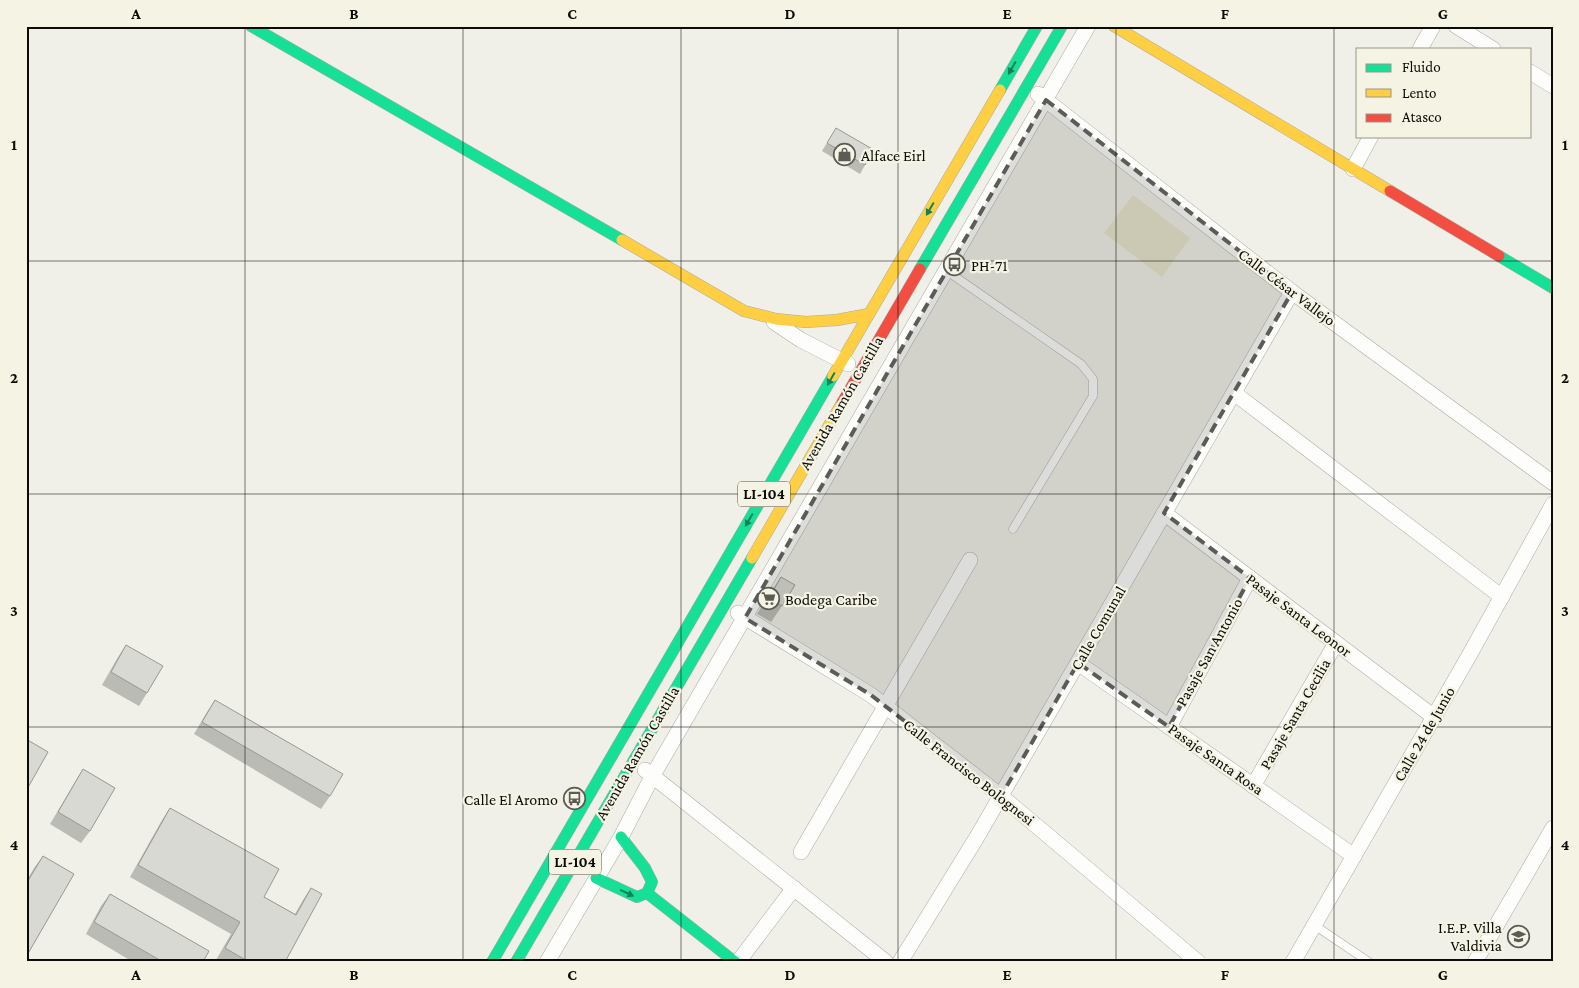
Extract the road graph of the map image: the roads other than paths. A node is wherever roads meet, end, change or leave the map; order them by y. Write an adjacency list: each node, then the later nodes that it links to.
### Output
1 (251, 26): 21 (main road)
2 (1037, 26): 20 (main road, Avenida Ramón Castilla / LI-104, one-way to 20)
3 (1062, 26): 11 (main road, Avenida Ramón Castilla / LI-104)
4 (1088, 26): 13 (street)
5 (1114, 26): 15 (main road)
6 (1433, 26): 8 (street)
7 (1456, 26): 9 (street)
8 (1421, 48)
9 (1491, 48)
10 (1532, 73): 12 (street)
11 (1027, 85): 13 (street, Calle César Vallejo); 16 (main road, Avenida Ramón Castilla / LI-104)
12 (1553, 86)
13 (1046, 100): 17 (street); 19 (street, Calle César Vallejo)
14 (1370, 138): 15 (street)
15 (1352, 169): 18 (main road)
16 (926, 259): 17 (street); 23 (main road, Avenida Ramón Castilla / LI-104)
17 (947, 271): 26 (street); 30 (lane)
18 (1553, 288)
19 (1292, 292): 24 (street, Calle Comunal); 27 (street, Calle César Vallejo)
20 (869, 314): 21 (main road); 22 (main road, Avenida Ramón Castilla / LI-104)
21 (771, 320): 22 (street)
22 (842, 360): 23 (street); 54 (main road, Avenida Ramón Castilla / LI-104, one-way to 54)
23 (860, 370): 25 (main road, Avenida Ramón Castilla / LI-104)
24 (1234, 393): 29 (street, Calle Comunal); 33 (street)
25 (815, 447): 26 (street); 34 (main road, Avenida Ramón Castilla / LI-104)
26 (837, 460): 35 (street)
27 (1553, 483)
28 (1553, 504): 33 (street, Calle 24 de Junio)
29 (1164, 513): 32 (street, Pasaje Santa Leonor); 37 (street, Calle Comunal)
30 (1013, 529)
31 (970, 560): 38 (street)
32 (1250, 578): 36 (street, Pasaje Santa Leonor); 40 (street, Pasaje San Antonio)
33 (1502, 597): 39 (street, Calle 24 de Junio)
34 (723, 604): 35 (street, Calle Francisco Bolognesi); 41 (main road, Avenida Ramón Castilla / LI-104)
35 (745, 618): 38 (street, Calle Francisco Bolognesi); 42 (street)
36 (1336, 643): 39 (street, Pasaje Santa Leonor); 43 (street, Pasaje Santa Cecilia)
37 (1078, 663): 40 (street, Pasaje Santa Rosa); 44 (street, Calle Comunal)
38 (885, 706): 44 (street, Calle Francisco Bolognesi); 47 (street)
39 (1434, 717): 48 (street, Calle 24 de Junio)
40 (1169, 727): 43 (street, Pasaje Santa Rosa)
41 (632, 761): 42 (street); 49 (main road, Avenida Ramón Castilla / LI-104)
42 (653, 775): 46 (street); 51 (street)
43 (1253, 786): 48 (street, Pasaje Santa Rosa)
44 (1001, 796): 59 (street, Calle Comunal); 60 (street, Calle Francisco Bolognesi)
45 (1553, 828): 63 (street)
46 (621, 837): 50 (street); 52 (main road)
47 (800, 852)
48 (1354, 856): 53 (street, Calle 24 de Junio)
49 (572, 867): 50 (street); 55 (main road, Avenida Ramón Castilla / LI-104)
50 (596, 878): 52 (main road, one-way to 52); 56 (street)
51 (794, 888): 57 (street); 58 (street)
52 (647, 893): 57 (main road)
53 (1314, 926): 61 (street, Calle 24 de Junio); 62 (lane)
54 (492, 962)
55 (516, 962)
56 (547, 962)
57 (736, 962)
58 (886, 962)
59 (900, 962)
60 (1198, 962)
61 (1293, 962)
62 (1370, 962)
63 (1475, 962)

